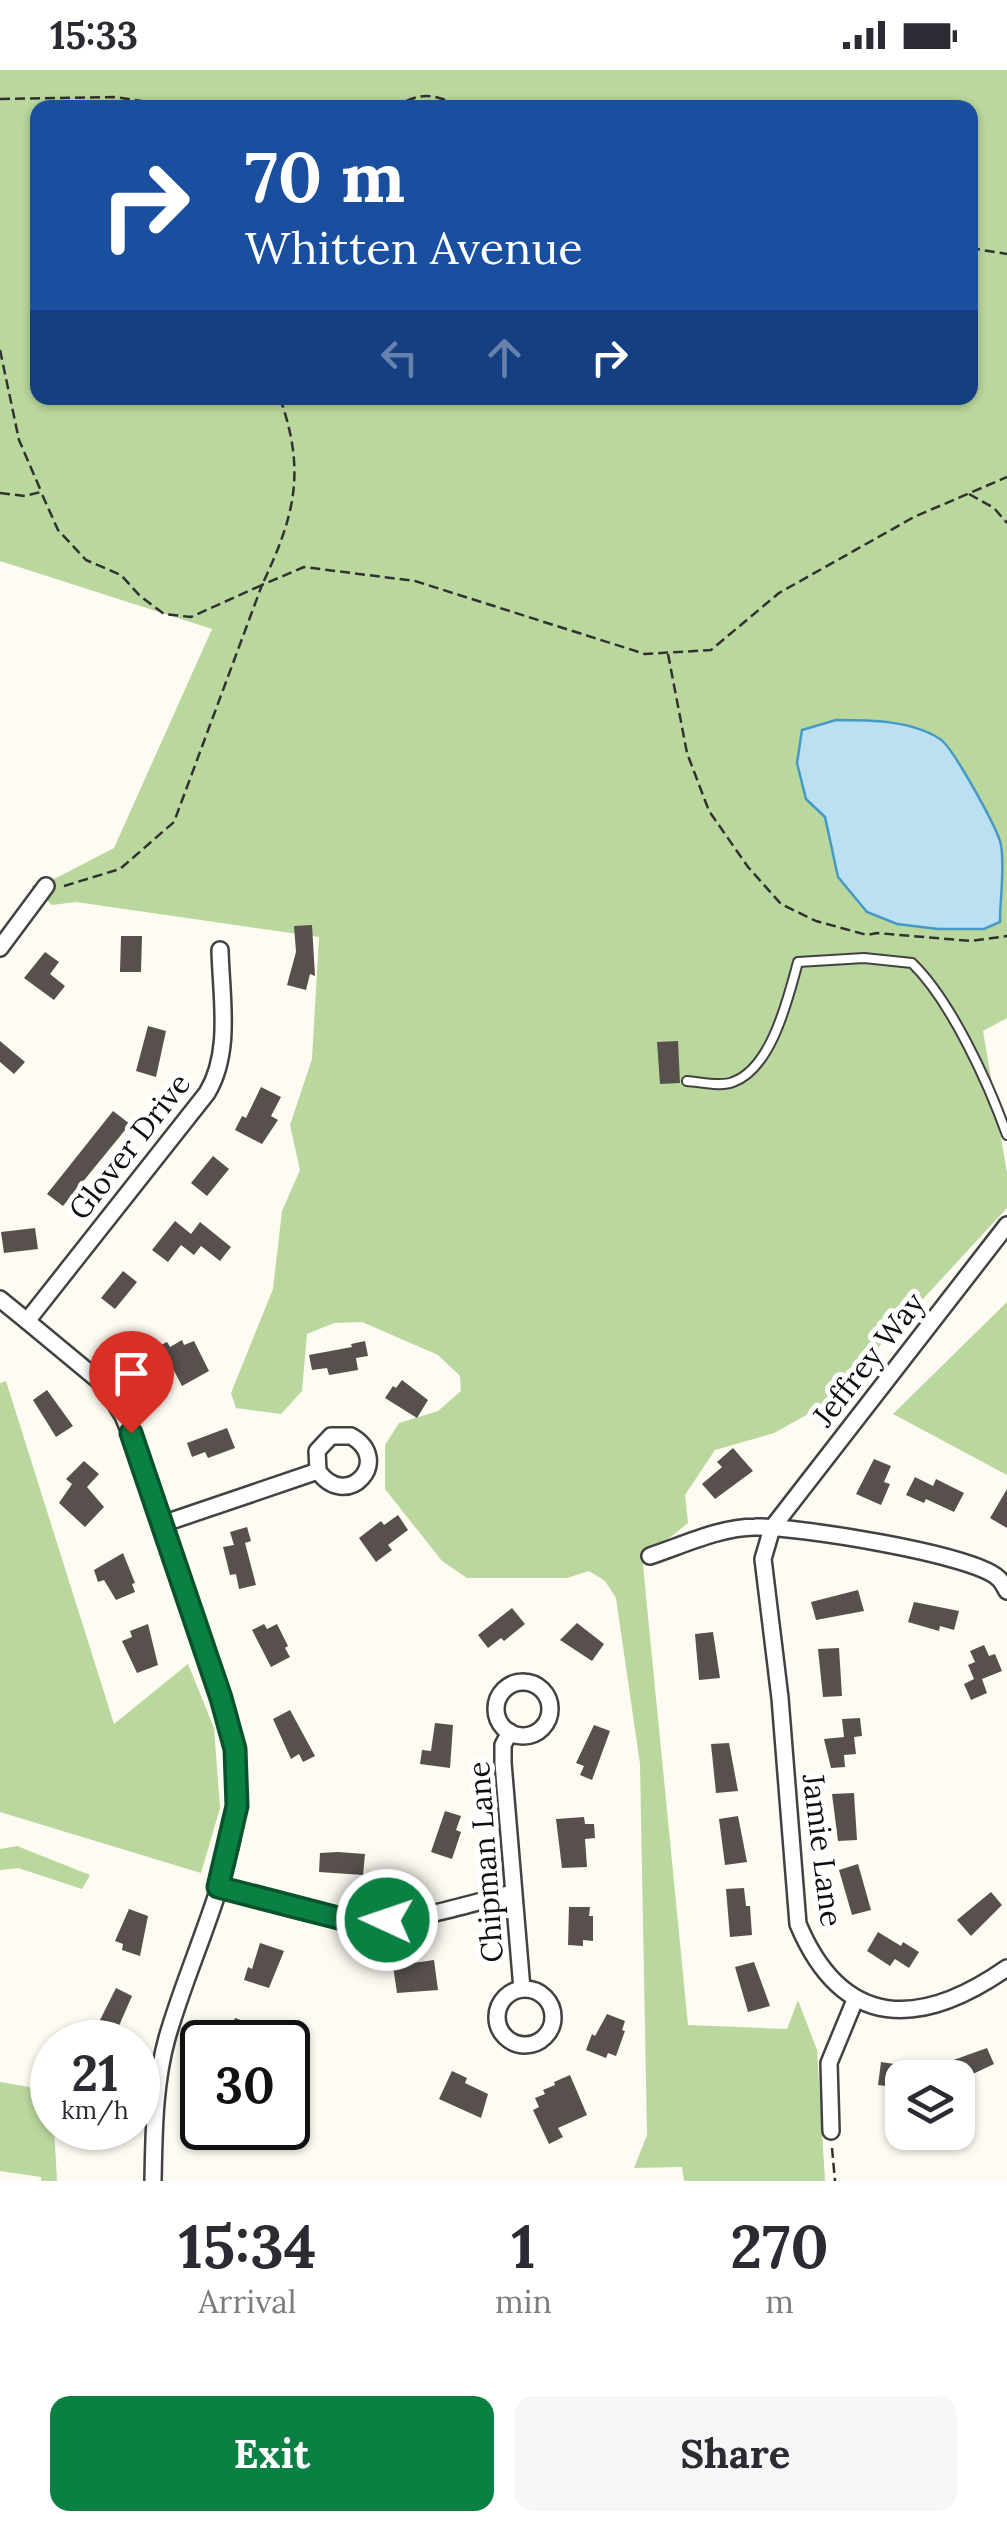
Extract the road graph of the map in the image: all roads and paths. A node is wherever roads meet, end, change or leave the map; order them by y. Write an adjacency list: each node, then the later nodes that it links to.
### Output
1 (0, 98): 2 (path)
2 (139, 100)
3 (407, 100): 4 (path)
4 (449, 100)
5 (978, 249): 6 (path)
6 (1007, 254)
7 (0, 350): 10 (path)
8 (283, 405): 14 (path)
9 (1007, 477): 12 (path)
10 (41, 492): 11 (path); 14 (path)
11 (0, 494)
12 (968, 494): 13 (path); 15 (path)
13 (1007, 523)
14 (262, 584): 15 (path); 16 (path)
15 (668, 652): 17 (path)
16 (46, 886): 18 (street)
17 (1007, 936)
18 (0, 948)
19 (220, 950): 24 (street, Glover Drive)
20 (687, 1081): 21 (lane)
21 (1007, 1134)
22 (1007, 1225): 27 (street, Jeffrey Way)
23 (0, 1299): 24 (street)
24 (27, 1321): 26 (street)
25 (318, 1472): 26 (street)
26 (162, 1524): 31 (street)
27 (772, 1528): 28 (street); 29 (street); 35 (street, Jamie Lane)
28 (650, 1556)
29 (1007, 1590)
30 (510, 1732): 32 (street, Chipman Lane)
31 (218, 1887): 32 (street); 37 (street)
32 (513, 1893): 34 (street, Chipman Lane)
33 (1007, 1968): 35 (street)
34 (522, 1989)
35 (855, 2000): 36 (street)
36 (831, 2131): 38 (path)
37 (153, 2181)
38 (835, 2181)

